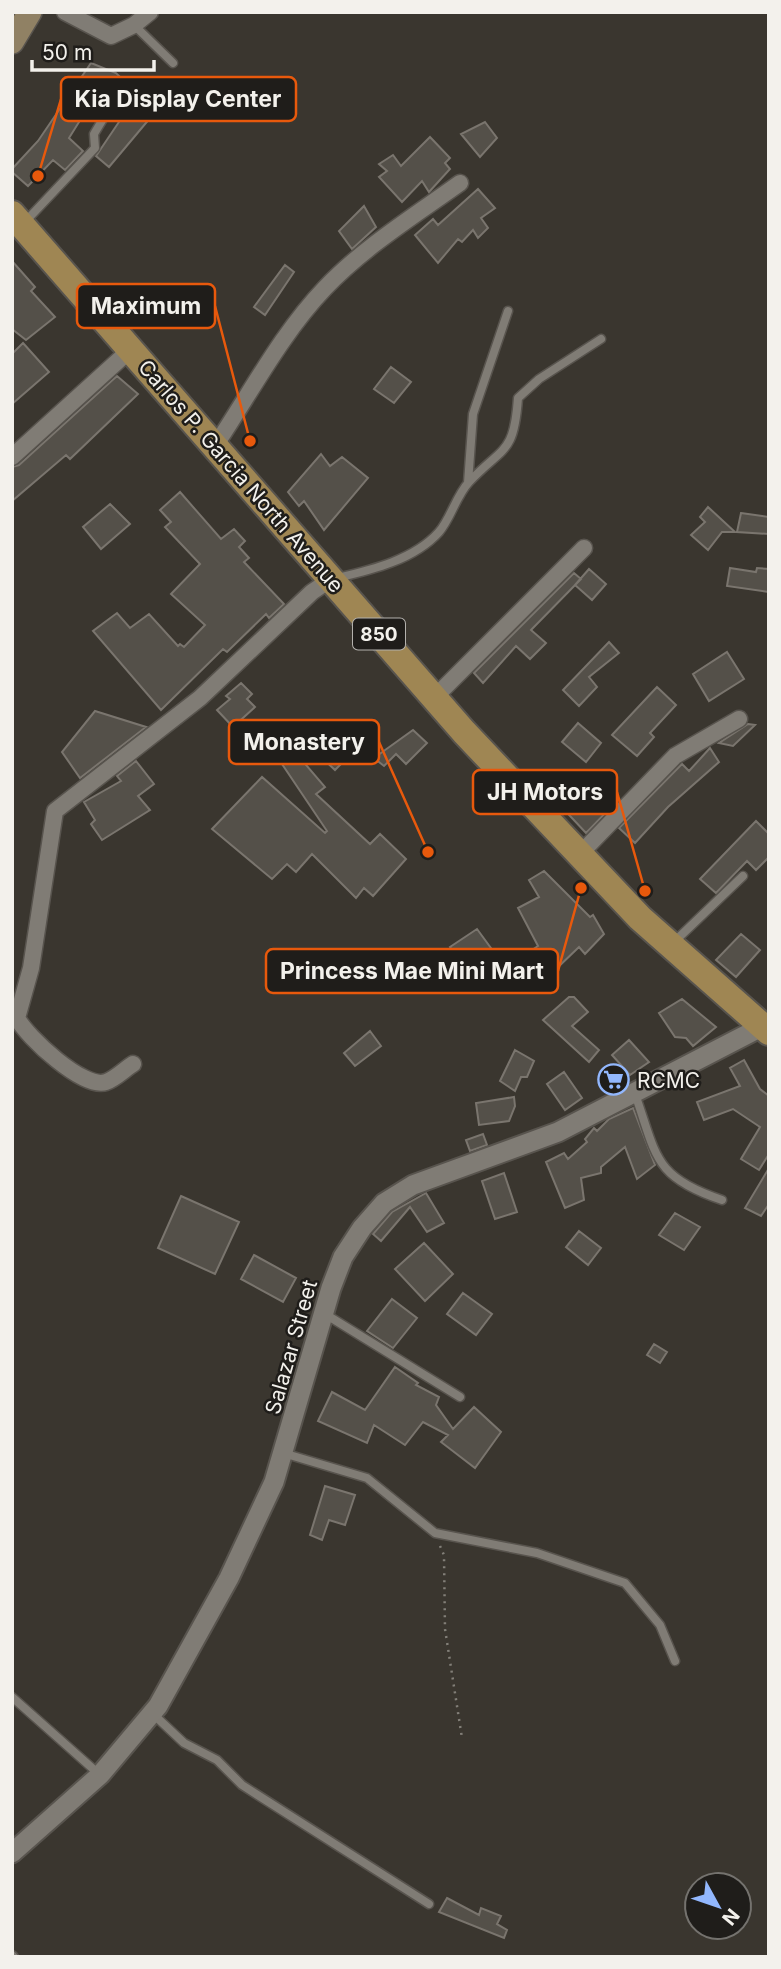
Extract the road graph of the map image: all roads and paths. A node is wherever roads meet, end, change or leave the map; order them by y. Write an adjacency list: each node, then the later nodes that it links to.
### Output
1 (30, 12): 5 (main road)
2 (65, 12): 4 (street)
3 (150, 12): 4 (street)
4 (134, 25): 6 (lane)
5 (12, 42)
6 (173, 63)
7 (106, 114): 9 (lane)
8 (460, 183): 13 (street)
9 (17, 220): 12 (main road, Carlos P. Garcia North Avenue / 850)
10 (508, 311): 15 (lane)
11 (601, 339): 15 (lane)
12 (130, 349): 13 (main road, Carlos P. Garcia North Avenue / 850); 14 (street)
13 (215, 446): 17 (main road, Carlos P. Garcia North Avenue / 850)
14 (12, 457)
15 (468, 483): 17 (lane)
16 (584, 548): 18 (street)
17 (331, 579): 18 (main road, Carlos P. Garcia North Avenue / 850); 24 (street)
18 (434, 698): 20 (main road, Carlos P. Garcia North Avenue / 850)
19 (738, 719): 20 (street)
20 (580, 854): 22 (main road, Carlos P. Garcia North Avenue / 850)
21 (744, 876): 22 (lane)
22 (671, 945): 23 (main road, Carlos P. Garcia North Avenue / 850)
23 (767, 1027): 25 (street, Salazar Street)
24 (134, 1064)
25 (635, 1093): 26 (lane); 27 (street, Salazar Street)
26 (722, 1200)
27 (324, 1314): 28 (lane); 29 (street, Salazar Street)
28 (460, 1396)
29 (284, 1453): 30 (lane); 33 (street, Salazar Street)
30 (435, 1533): 31 (lane); 34 (path)
31 (675, 1661)
32 (12, 1697): 35 (lane)
33 (152, 1713): 35 (street, Salazar Street); 37 (lane)
34 (462, 1738)
35 (100, 1775): 36 (street, Salazar Street)
36 (12, 1853)
37 (429, 1904)

